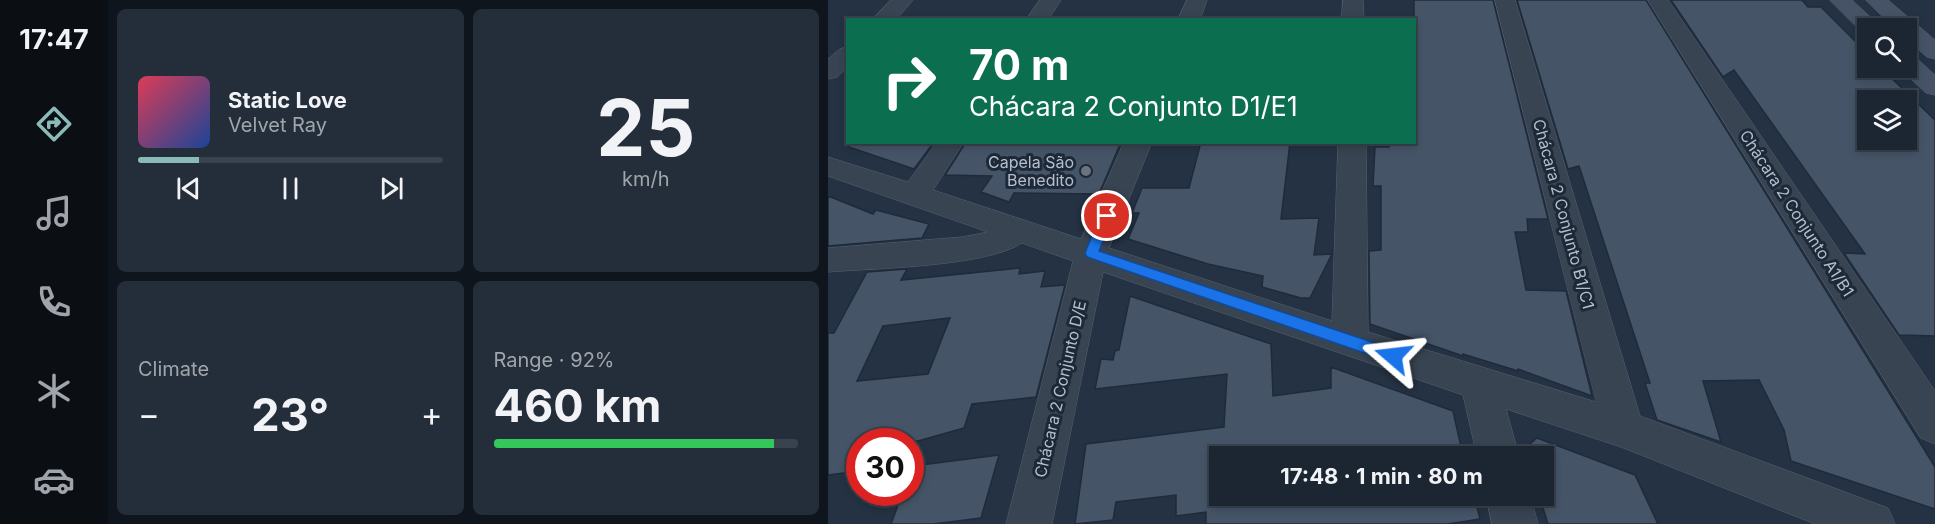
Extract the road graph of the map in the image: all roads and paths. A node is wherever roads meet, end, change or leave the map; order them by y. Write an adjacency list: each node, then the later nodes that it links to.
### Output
1 (903, 0): 9 (street)
2 (1051, 0): 10 (street)
3 (1197, 0): 11 (street)
4 (1353, 0): 12 (street)
5 (1505, 0): 30 (street, Chácara 2 Conjunto B1/C1)
6 (1658, 0): 29 (street, Chácara 2 Conjunto A1/B1)
7 (1840, 0): 13 (street)
8 (1876, 0): 14 (street)
9 (885, 18)
10 (1038, 18)
11 (1190, 18)
12 (1353, 18)
13 (1860, 18)
14 (1935, 52)
15 (846, 56): 17 (street)
16 (1917, 71): 18 (street)
17 (828, 72)
18 (1935, 88)
19 (950, 144): 23 (street)
20 (1137, 144): 25 (street, Chácara 2 Conjunto D/E)
21 (1352, 144): 27 (street)
22 (828, 166): 23 (street)
23 (914, 195): 24 (street)
24 (1019, 230): 25 (street); 26 (street)
25 (1091, 253): 27 (street); 33 (street, Chácara 2 Conjunto D/E)
26 (828, 260)
27 (1350, 342): 28 (street)
28 (1480, 383): 30 (street); 31 (street)
29 (1935, 425)
30 (1623, 429): 35 (street)
31 (1496, 446)
32 (1511, 506): 34 (street)
33 (1029, 524)
34 (1515, 524)
35 (1872, 524)

